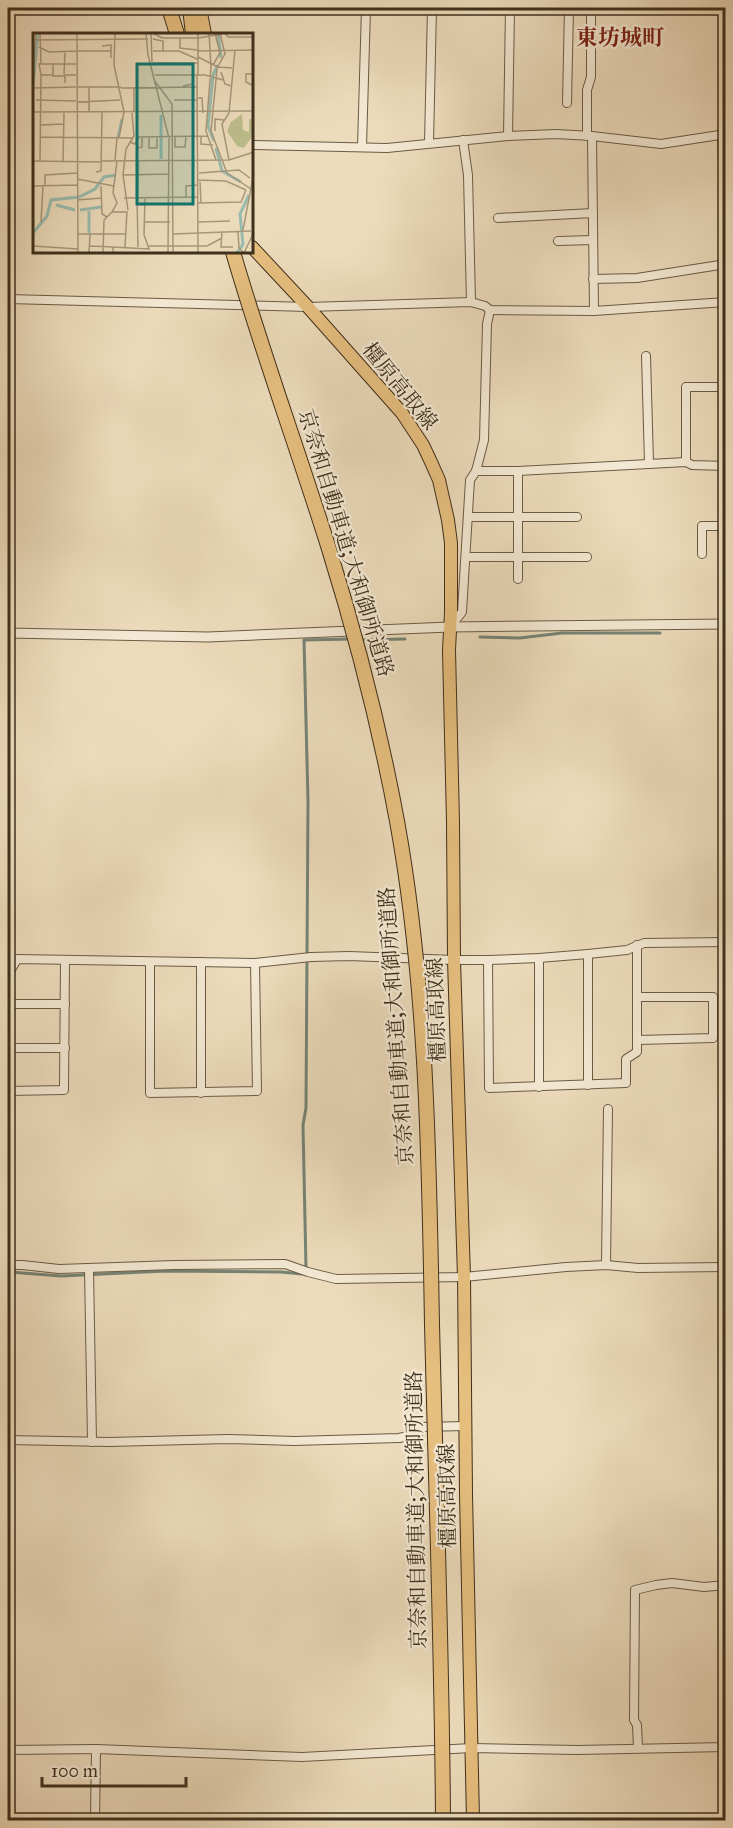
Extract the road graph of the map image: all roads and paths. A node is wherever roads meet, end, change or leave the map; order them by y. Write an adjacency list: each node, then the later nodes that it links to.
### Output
1 (167, 8): 9 (main road); 10 (highway)
2 (190, 8): 11 (highway)
3 (200, 8): 12 (main road)
4 (366, 8): 20 (street)
5 (432, 8): 18 (street)
6 (510, 8): 15 (street)
7 (569, 8): 13 (street)
8 (591, 8): 16 (street)
9 (170, 33)
10 (177, 33)
11 (193, 33)
12 (205, 33)
13 (567, 103)
14 (724, 134): 16 (street); 28 (street)
15 (508, 136): 16 (street); 17 (street)
16 (590, 136): 21 (street)
17 (464, 140): 18 (street); 33 (street)
18 (429, 143): 20 (street)
19 (254, 145): 20 (street)
20 (362, 147)
21 (593, 213): 22 (street); 24 (street)
22 (498, 218)
23 (254, 239): 29 (main road, 橿原高取線)
24 (593, 240): 25 (street); 31 (street)
25 (558, 241)
26 (254, 250): 29 (main road, 橿原高取線)
27 (234, 254): 94 (highway, 京奈和自動車道;大和御所道路, bridge)
28 (726, 254)
29 (266, 263): 35 (main road, 橿原高取線)
30 (726, 264): 31 (street)
31 (593, 279): 37 (street)
32 (8, 299): 35 (street)
33 (471, 302): 35 (street); 36 (street)
34 (726, 302): 37 (street)
35 (308, 307): 55 (main road, 橿原高取線)
36 (490, 310): 37 (street); 43 (street)
37 (594, 311)
38 (646, 356): 41 (street)
39 (726, 387): 40 (street)
40 (686, 462): 41 (street); 42 (street)
41 (649, 463): 44 (street)
42 (726, 466)
43 (476, 471): 44 (street); 45 (street)
44 (518, 471): 46 (street)
45 (469, 517): 46 (street); 50 (street)
46 (518, 517): 47 (street); 51 (street)
47 (577, 517)
48 (726, 526): 49 (street)
49 (702, 554)
50 (466, 558): 51 (street); 55 (street)
51 (518, 558): 52 (street); 53 (street)
52 (587, 558)
53 (518, 579)
54 (726, 624): 55 (street)
55 (450, 627): 56 (street); 61 (main road, 橿原高取線)
56 (8, 633)
57 (726, 942): 58 (street)
58 (637, 945): 59 (street); 68 (street)
59 (588, 954): 60 (street); 74 (street)
60 (539, 958): 62 (street); 75 (street)
61 (454, 960): 62 (street); 66 (street); 83 (main road, 橿原高取線)
62 (488, 960): 75 (street)
63 (65, 961): 64 (street); 67 (street); 70 (street)
64 (150, 962): 65 (street); 77 (street)
65 (201, 962): 66 (street); 77 (street)
66 (255, 963): 77 (street)
67 (8, 975)
68 (637, 997): 71 (street); 71 (street)
69 (8, 1004): 70 (street)
70 (65, 1004): 73 (street)
71 (638, 1040): 74 (street)
72 (8, 1048): 73 (street)
73 (65, 1048): 76 (street)
74 (588, 1085): 75 (street)
75 (538, 1087)
76 (8, 1091)
77 (201, 1093)
78 (608, 1108): 80 (street)
79 (8, 1265): 82 (street)
80 (606, 1265): 81 (street); 83 (street)
81 (726, 1267)
82 (89, 1273): 83 (street); 86 (street)
83 (464, 1277): 84 (main road, 橿原高取線)
84 (465, 1426): 86 (street); 89 (main road, 橿原高取線)
85 (8, 1440): 86 (street)
86 (92, 1442)
87 (726, 1585): 90 (street)
88 (726, 1747): 90 (street)
89 (472, 1748): 90 (street); 91 (street); 95 (main road, 橿原高取線)
90 (638, 1748)
91 (96, 1749): 92 (street); 93 (street)
92 (8, 1750)
93 (95, 1821)
94 (443, 1821)
95 (473, 1821)

